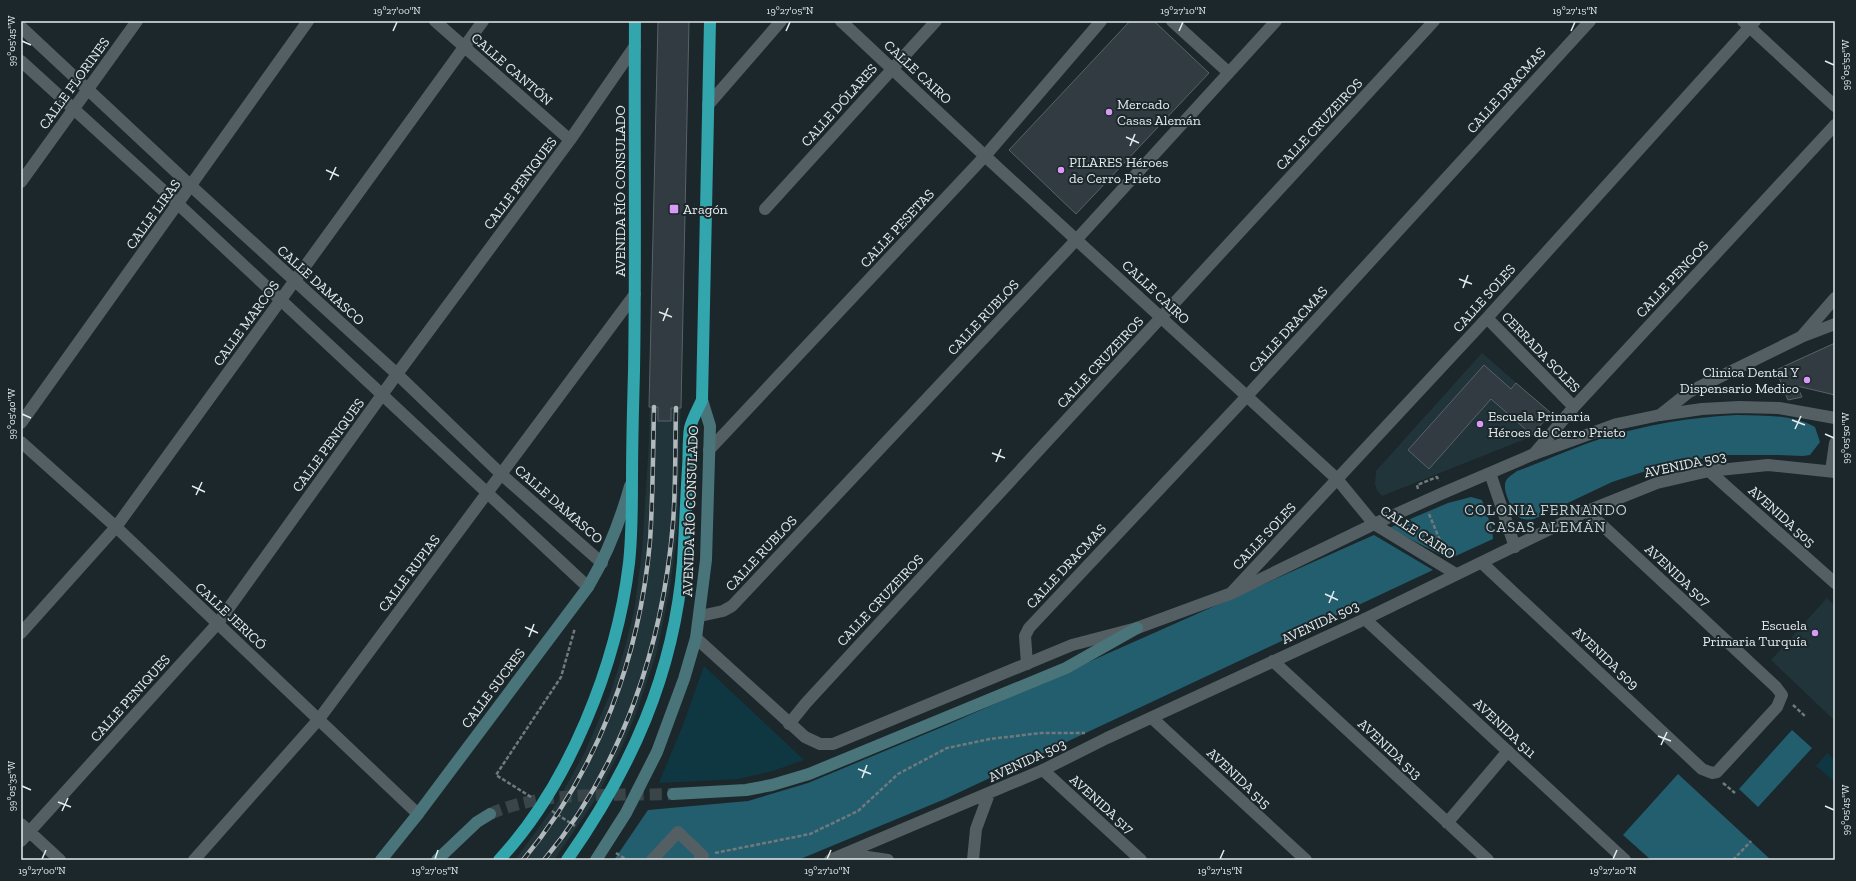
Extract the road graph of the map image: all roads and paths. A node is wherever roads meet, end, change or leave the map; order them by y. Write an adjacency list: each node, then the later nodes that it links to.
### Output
1 (137, 21): 22 (street, CALLE FLORINES)
2 (308, 21): 30 (street, CALLE LIRAS)
3 (435, 21): 17 (street, CALLE CANTÓN)
4 (483, 21): 17 (street, CALLE MARCOS)
5 (635, 21): 18 (highway, AVENIDA RÍO CONSULADO)
6 (710, 21): 23 (highway, AVENIDA RÍO CONSULADO)
7 (781, 21): 23 (street)
8 (841, 21): 20 (street, CALLE CAIRO)
9 (936, 21): 20 (street, CALLE DÓLARES)
10 (1101, 21): 28 (street, CALLE PESETAS)
11 (1172, 21): 21 (street)
12 (1276, 21): 21 (street, CALLE RUBLOS)
13 (1434, 21): 38 (street, CALLE CRUZEIROS)
14 (1590, 21): 44 (street, CALLE DRACMAS)
15 (1749, 23): 24 (street); 39 (street, CALLE SOLES)
16 (21, 27): 22 (street, CALLE DAMASCO)
17 (464, 46): 27 (street, CALLE CANTÓN); 34 (street, CALLE MARCOS)
18 (635, 46): 27 (street, CALLE PENIQUES); 35 (highway, AVENIDA RÍO CONSULADO)
19 (21, 61): 25 (street)
20 (893, 68): 28 (street, CALLE CAIRO); 32 (street, CALLE DÓLARES)
21 (1228, 72): 33 (street, CALLE RUBLOS)
22 (88, 90): 25 (street, CALLE FLORINES); 30 (street, CALLE DAMASCO)
23 (708, 105): 45 (highway, AVENIDA RÍO CONSULADO)
24 (1835, 106)
25 (73, 109): 29 (street, CALLE FLORINES); 31 (street)
26 (1835, 125): 46 (street, CALLE PENGOS)
27 (570, 140): 42 (street, CALLE PENIQUES)
28 (985, 156): 33 (street, CALLE CAIRO); 52 (street, CALLE PESETAS)
29 (21, 182)
30 (191, 186): 31 (street, CALLE LIRAS); 34 (street, CALLE DAMASCO)
31 (178, 204): 37 (street); 49 (street, CALLE LIRAS)
32 (765, 209)
33 (1076, 239): 38 (street, CALLE CAIRO); 75 (street, CALLE RUBLOS)
34 (295, 281): 37 (street, CALLE MARCOS); 42 (street, CALLE DAMASCO)
35 (635, 294): 57 (street, CALLE RUPIAS); 60 (highway, AVENIDA RÍO CONSULADO)
36 (1835, 298): 41 (street)
37 (281, 301): 43 (street); 66 (street, CALLE MARCOS)
38 (1162, 318): 44 (street, CALLE CAIRO); 86 (street, CALLE CRUZEIROS)
39 (1487, 318): 46 (street, CERRADA SOLES); 59 (street, CALLE SOLES)
40 (1835, 324): 41 (street)
41 (1801, 337): 47 (street)
42 (397, 374): 43 (street, CALLE PENIQUES); 57 (street, CALLE DAMASCO)
43 (382, 395): 62 (street); 77 (street, CALLE PENIQUES)
44 (1247, 396): 59 (street, CALLE CAIRO); 83 (street, CALLE DRACMAS)
45 (702, 400): 52 (main road, AVENIDA RÍO CONSULADO); 110 (highway)
46 (1574, 407): 53 (street, CALLE PENGOS)
47 (1660, 415): 48 (street); 53 (street)
48 (1835, 418)
49 (21, 423)
50 (21, 442): 66 (street, CALLE JERICÓ)
51 (1835, 443): 55 (street)
52 (709, 450): 75 (main road, AVENIDA RÍO CONSULADO)
53 (1534, 454): 56 (street)
54 (1709, 471): 55 (street, AVENIDA 503); 64 (street, AVENIDA 503); 72 (street, AVENIDA 505)
55 (1833, 471)
56 (1490, 473): 65 (street); 67 (street)
57 (502, 475): 62 (street, CALLE RUPIAS); 70 (street, CALLE DAMASCO)
58 (1437, 477): 61 (path)
59 (1337, 479): 65 (street, CALLE CAIRO); 74 (street, CALLE SOLES)
60 (632, 481): 70 (main road, CALLE SUCRES); 109 (highway, AVENIDA RÍO CONSULADO)
61 (1420, 492)
62 (487, 494): 73 (street); 85 (street, CALLE RUPIAS)
63 (1426, 507): 68 (path)
64 (1587, 511): 67 (street, AVENIDA 503); 90 (street, AVENIDA 507)
65 (1374, 524): 71 (street, CALLE CAIRO); 74 (street)
66 (116, 528): 77 (street, CALLE JERICÓ); 80 (street, CALLE MARCOS)
67 (1515, 547): 69 (street, AVENIDA 503)
68 (1447, 557)
69 (1482, 562): 71 (street, AVENIDA 503); 90 (street, AVENIDA 509)
70 (602, 563): 73 (main road, CALLE SUCRES)
71 (1456, 574): 76 (street, AVENIDA 503)
72 (1835, 583)
73 (588, 587): 95 (main road, CALLE SUCRES)
74 (1232, 592): 79 (street)
75 (700, 616): 81 (main road, AVENIDA RÍO CONSULADO)
76 (1365, 618): 82 (street, AVENIDA 503); 88 (street, AVENIDA 511)
77 (218, 623): 85 (street, CALLE JERICÓ); 98 (street, CALLE PENIQUES)
78 (576, 624): 93 (path)
79 (1137, 628): 83 (street); 91 (main road)
80 (21, 633)
81 (696, 638): 86 (street); 111 (main road, AVENIDA RÍO CONSULADO)
82 (1273, 661): 84 (street, AVENIDA 503); 97 (street, AVENIDA 513)
83 (1027, 664): 86 (street)
84 (1152, 718): 87 (street, AVENIDA 503); 118 (street, AVENIDA 515)
85 (319, 719): 95 (street, CALLE JERICÓ); 106 (street, CALLE RUPIAS)
86 (789, 724)
87 (1107, 738): 89 (street, AVENIDA 503); 104 (path)
88 (1508, 751): 97 (street); 120 (street, AVENIDA 511)
89 (1043, 770): 92 (street, AVENIDA 503); 117 (street, AVENIDA 517)
90 (1712, 773)
91 (673, 794)
92 (989, 794): 103 (street, AVENIDA 503); 116 (street)
93 (536, 800)
94 (549, 809): 99 (path)
95 (418, 814): 107 (main road, CALLE SUCRES)
96 (490, 814): 108 (main road)
97 (1448, 823): 119 (street, AVENIDA 513)
98 (25, 828): 100 (street, CALLE PENIQUES); 105 (street)
99 (581, 830)
100 (21, 841)
101 (1751, 841): 121 (path)
102 (614, 852): 112 (path)
103 (846, 854): 114 (street, AVENIDA 503); 115 (street)
104 (701, 858): 113 (street)
105 (60, 860)
106 (194, 860)
107 (381, 860)
108 (437, 860)
109 (500, 860)
110 (567, 860)
111 (596, 860)
112 (627, 860)
113 (652, 860)
114 (830, 860)
115 (888, 860)
116 (973, 860)
117 (1141, 860)
118 (1306, 860)
119 (1488, 860)
120 (1625, 860)
121 (1734, 860)

